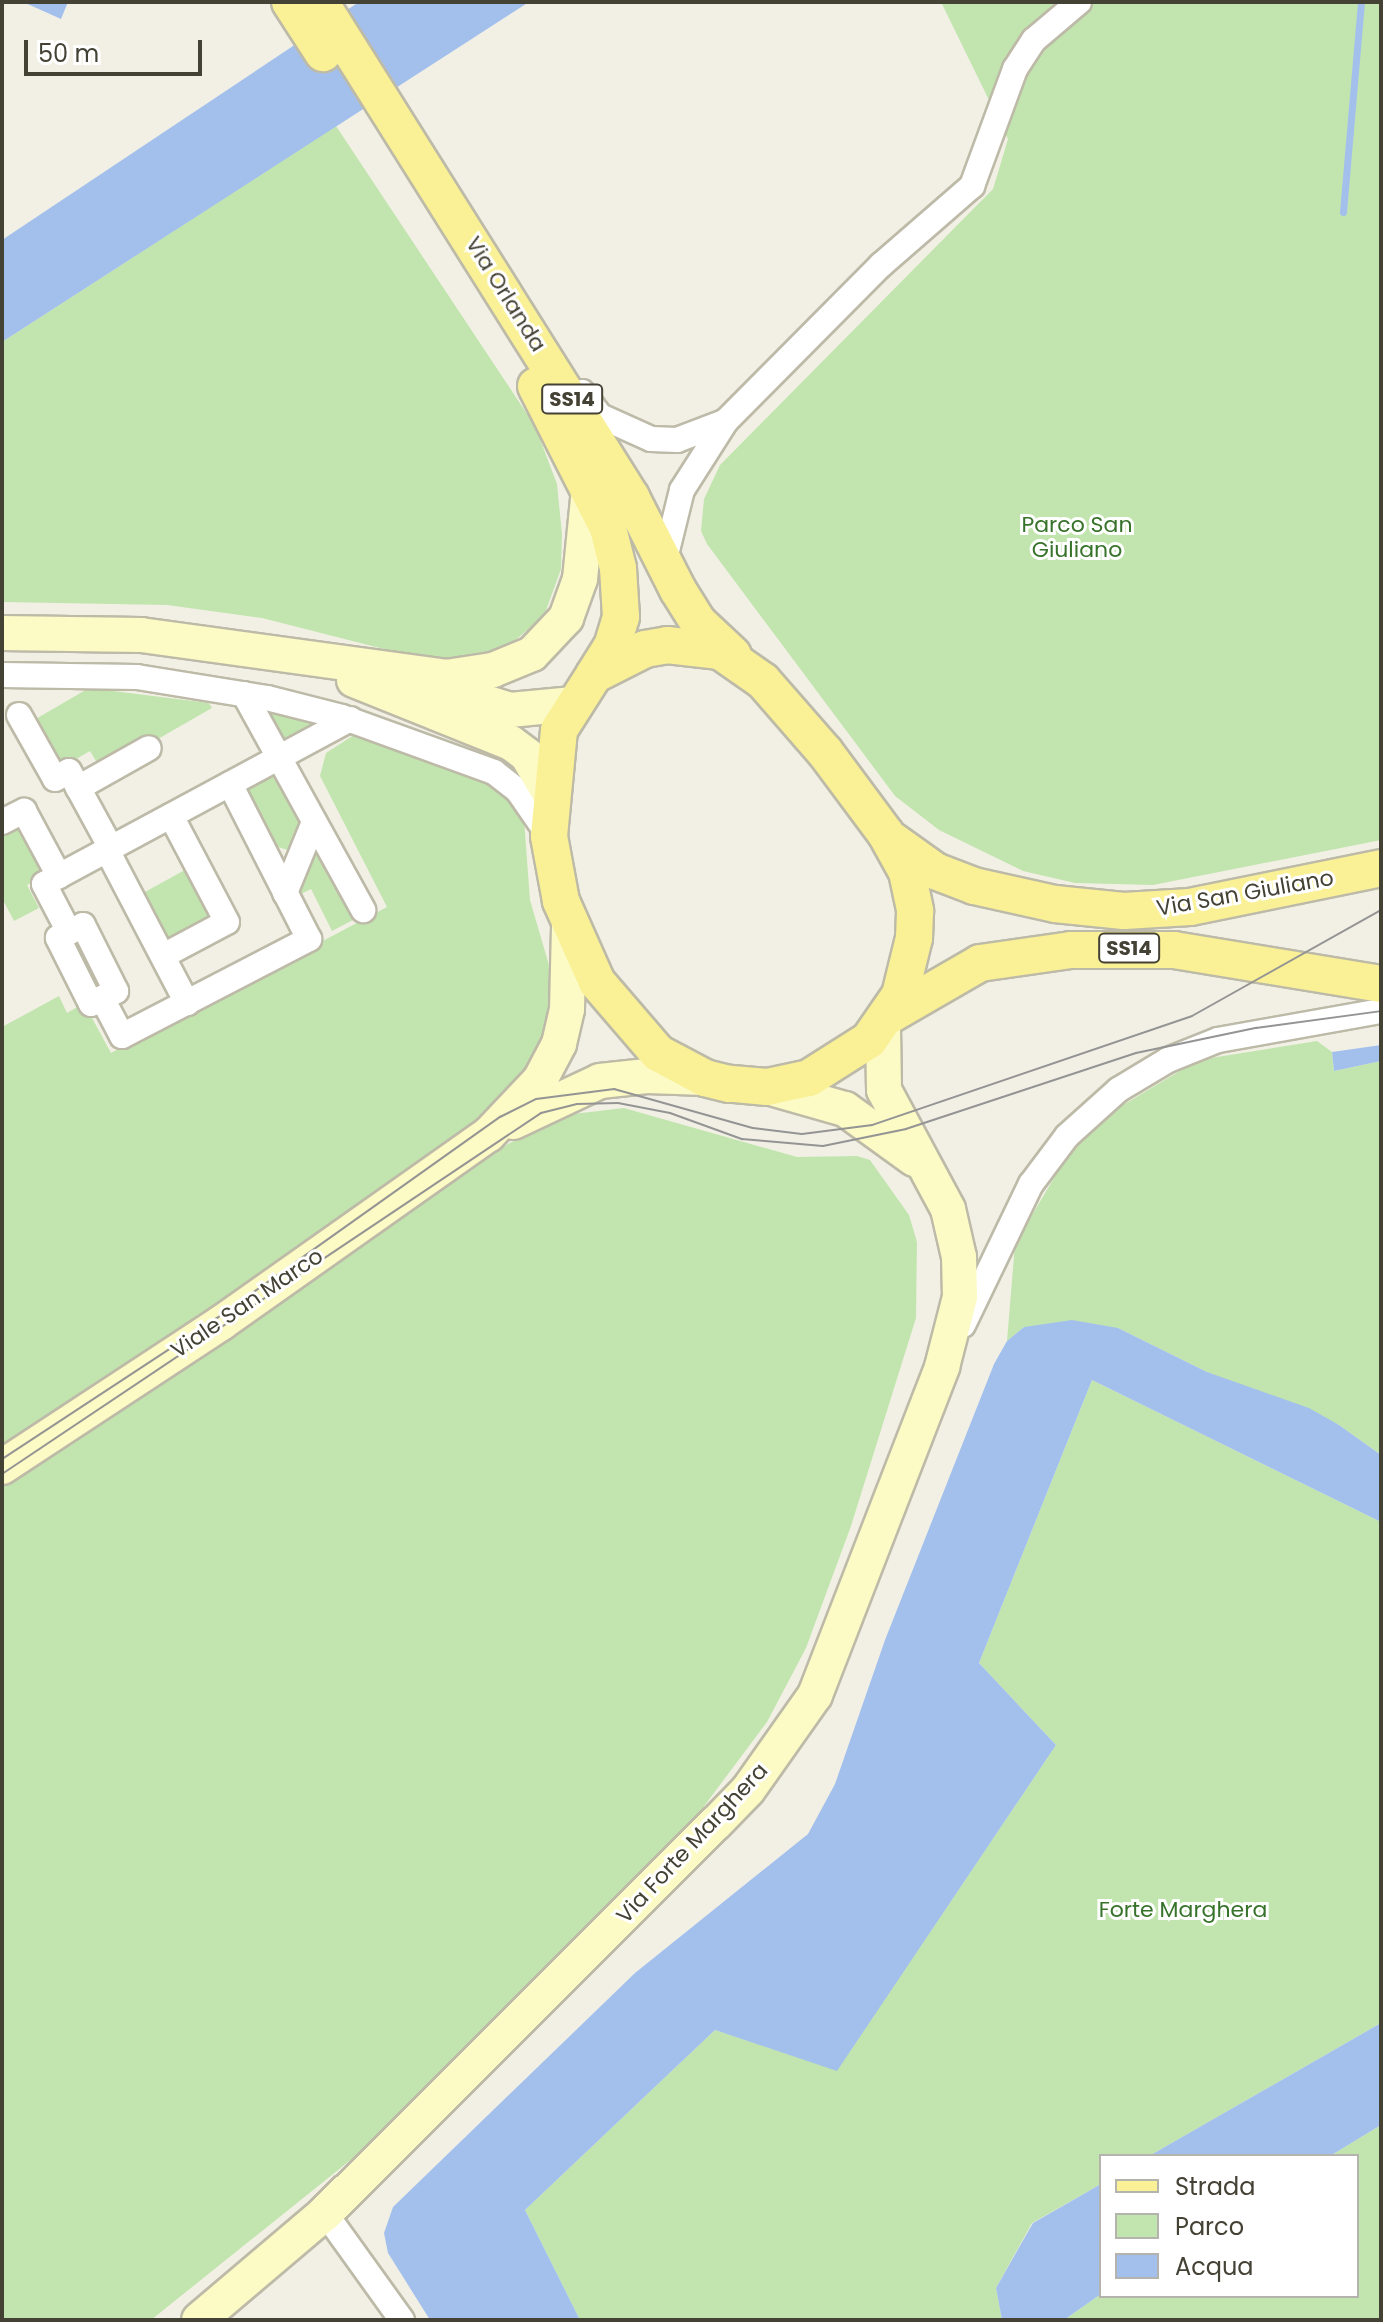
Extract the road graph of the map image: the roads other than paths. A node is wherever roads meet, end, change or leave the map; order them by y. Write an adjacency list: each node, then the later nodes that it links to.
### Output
1 (1079, 2): 5 (street)
2 (301, 4): 3 (main road, Via Orlanda / SS14)
3 (391, 136): 4 (main road, Via Orlanda / SS14); 6 (main road, Via Orlanda / SS14)
4 (519, 314): 5 (street); 7 (main road, Via Orlanda / SS14)
5 (726, 421): 7 (street)
6 (589, 489): 11 (street); 13 (main road, Via Orlanda / SS14)
7 (665, 559): 10 (main road, Via Orlanda / SS14)
8 (2, 633): 9 (street)
9 (301, 661): 11 (street); 22 (street)
10 (744, 663): 13 (main road, SS14); 26 (main road, SS14)
11 (389, 671): 15 (street)
12 (2, 675): 14 (street)
13 (594, 675): 15 (main road, SS14)
14 (244, 694): 17 (street); 19 (street)
15 (571, 704): 22 (main road, SS14)
16 (19, 715): 21 (street)
17 (350, 719): 19 (street); 27 (street)
18 (149, 748): 21 (street)
19 (279, 757): 20 (street); 25 (street)
20 (230, 784): 23 (street); 31 (street)
21 (78, 788): 28 (street)
22 (550, 794): 27 (main road, SS14)
23 (171, 816): 28 (street); 34 (street)
24 (2, 822): 30 (street)
25 (314, 822): 31 (street); 32 (street)
26 (886, 834): 29 (main road, Via San Giuliano / SS14); 38 (main road)
27 (549, 836): 33 (main road, SS14)
28 (109, 849): 30 (street); 34 (street)
29 (1381, 868)
30 (59, 876): 36 (street)
31 (285, 893): 36 (street)
32 (363, 910)
33 (569, 926): 39 (main road, SS14); 41 (street, Viale San Marco)
34 (163, 956): 36 (street)
35 (1381, 984): 38 (main road, Via San Giuliano / SS14)
36 (187, 1003)
37 (1381, 1011): 43 (street)
38 (886, 1020): 40 (main road); 42 (street, Via Forte Marghera)
39 (705, 1078): 40 (main road); 41 (street, Viale San Marco)
40 (767, 1087): 42 (street, Via Forte Marghera)
41 (488, 1135): 44 (street, Viale San Marco)
42 (936, 1185): 43 (street, Via Forte Marghera)
43 (942, 1367): 45 (street, Via Forte Marghera)
44 (2, 1467)
45 (325, 2213): 46 (street, Via Forte Marghera); 47 (street)
46 (199, 2320)
47 (402, 2320)

